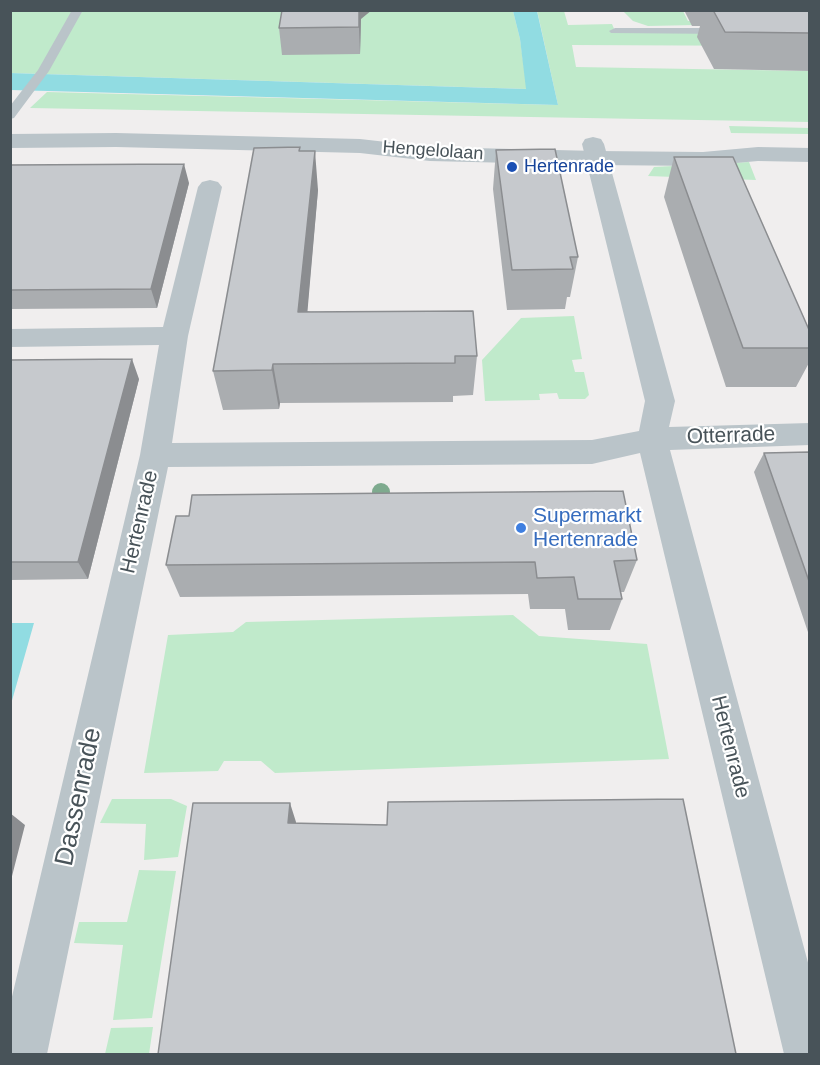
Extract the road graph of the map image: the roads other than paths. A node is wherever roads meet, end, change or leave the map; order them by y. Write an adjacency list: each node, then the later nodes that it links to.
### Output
1 (78, 10): 4 (lane)
2 (615, 31): 3 (lane)
3 (734, 31)
4 (10, 115)
5 (10, 128): 6 (street, Hengelolaan)
6 (116, 140): 7 (street, Hengelolaan); 8 (street, Hengelolaan)
7 (10, 141)
8 (595, 151): 9 (street, Hengelolaan); 14 (street, Hertenrade)
9 (810, 155)
10 (210, 187): 11 (street, Hertenrade)
11 (174, 336): 12 (street); 15 (street, Hertenrade)
12 (10, 338)
13 (810, 434): 14 (street, Otterrade)
14 (652, 439): 15 (street, Hertenrade); 19 (street, Hertenrade)
15 (155, 455): 16 (street, Hertenrade)
16 (124, 589): 17 (street, Dassenrade)
17 (22, 1005): 18 (street, Dassenrade)
18 (23, 1054)
19 (808, 1054)

